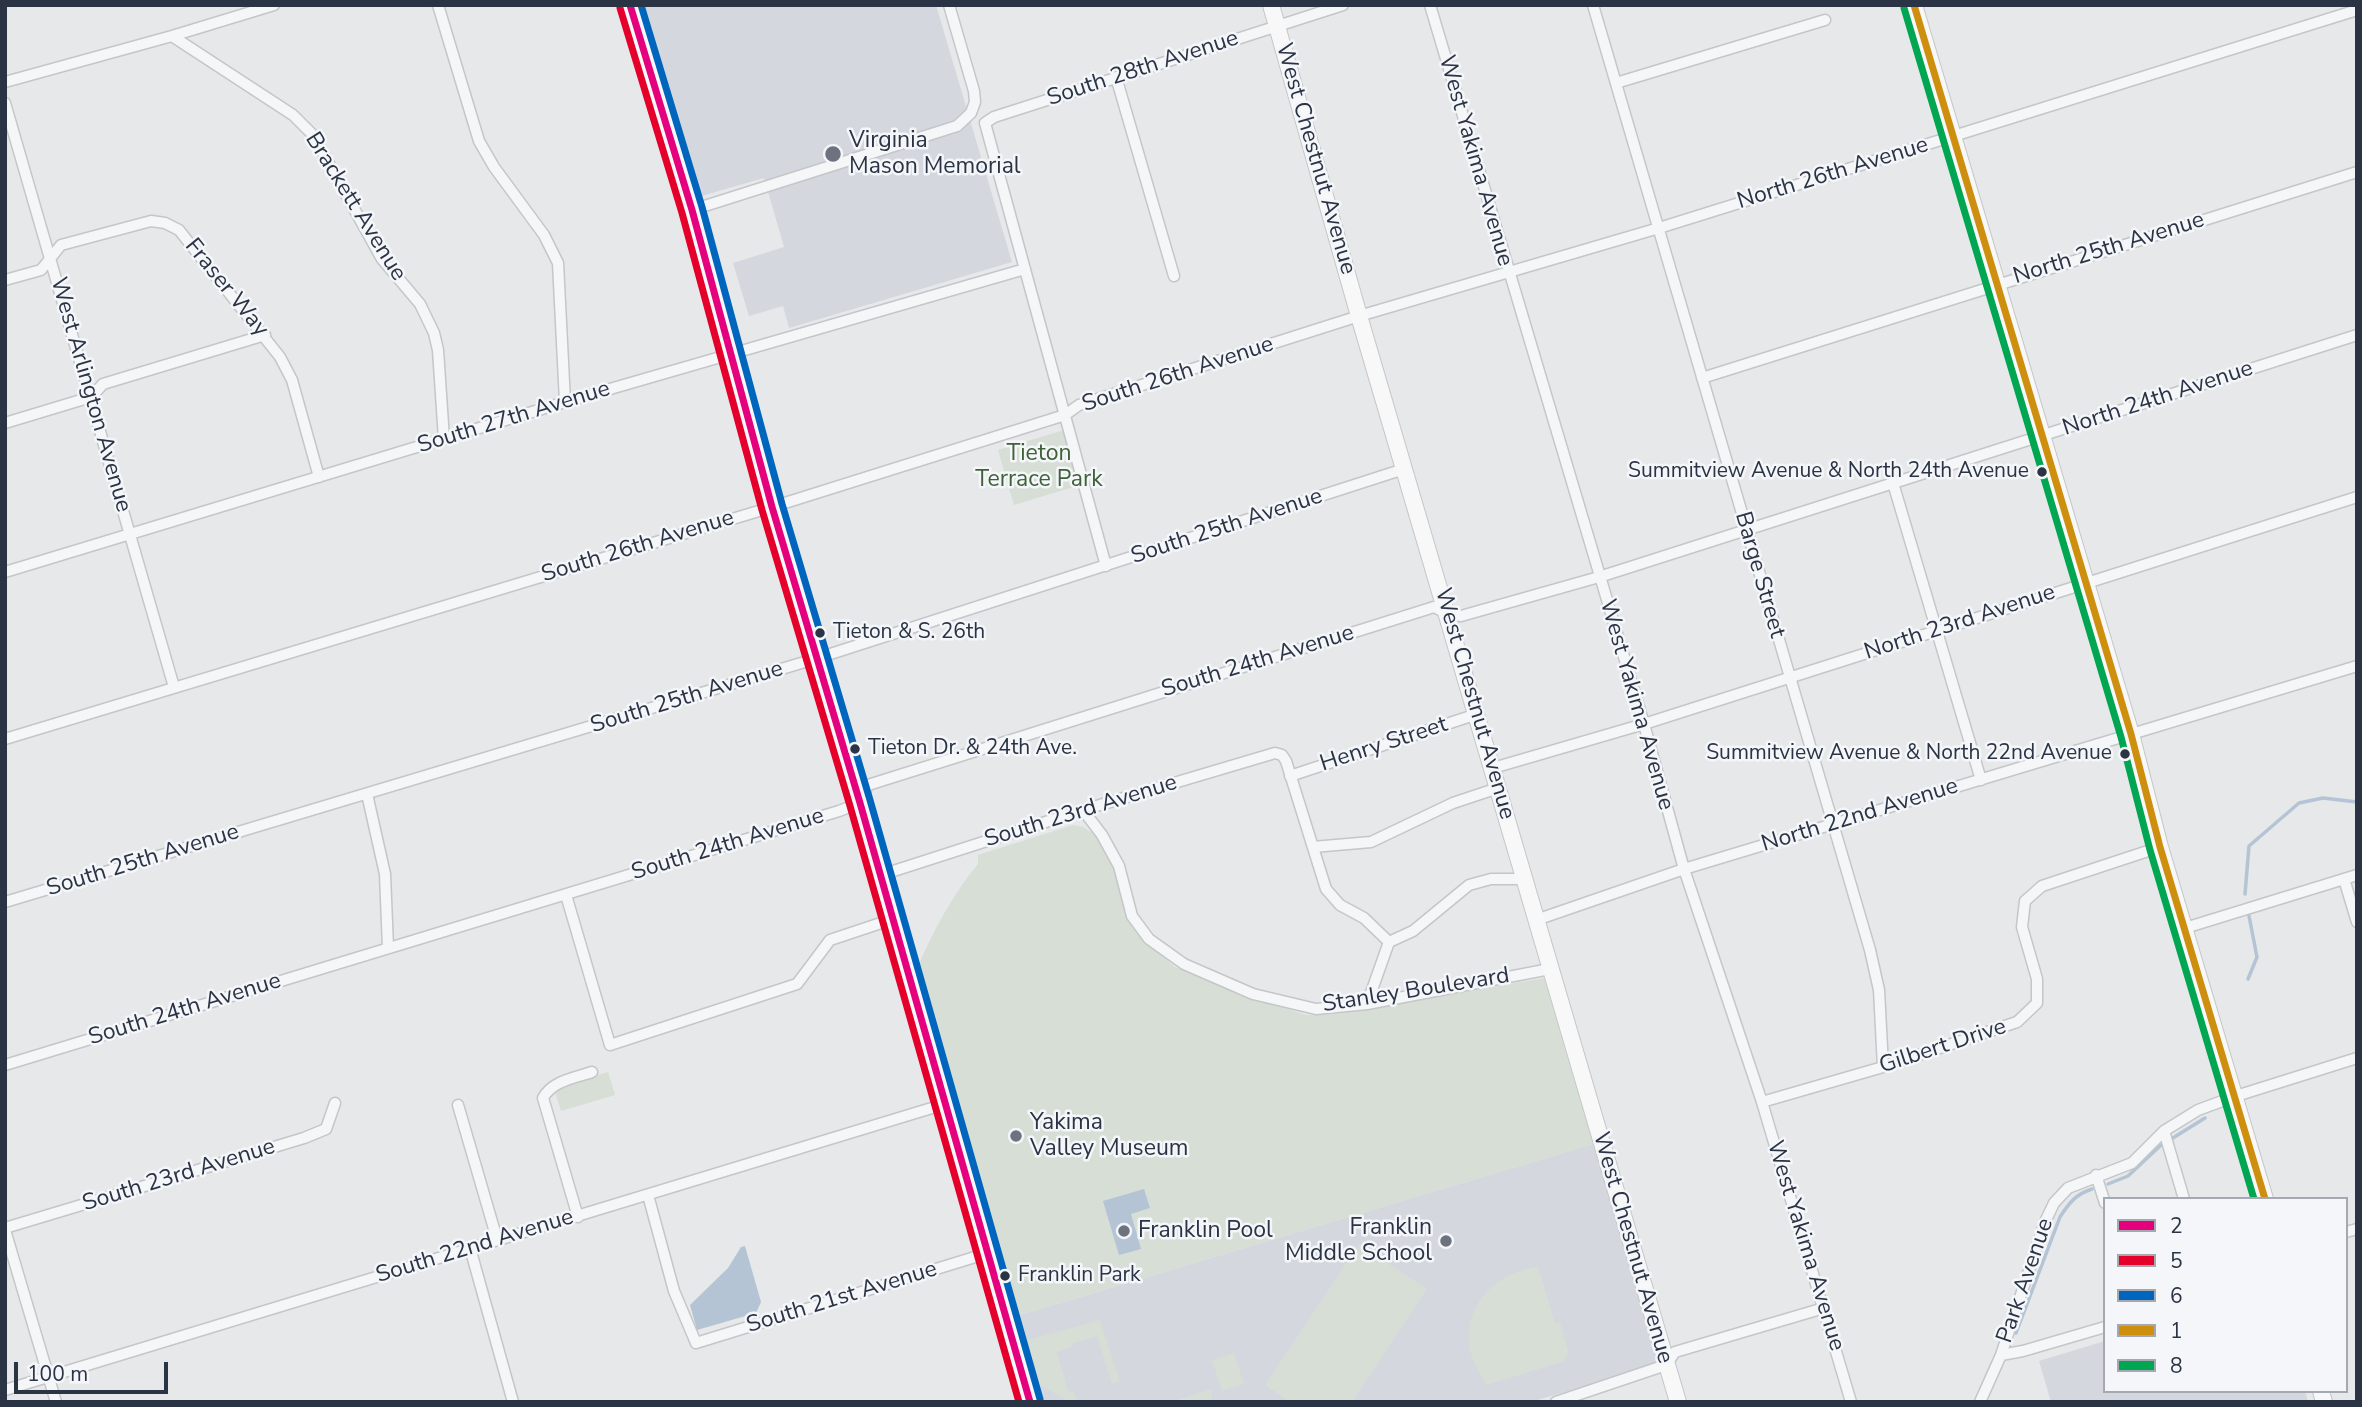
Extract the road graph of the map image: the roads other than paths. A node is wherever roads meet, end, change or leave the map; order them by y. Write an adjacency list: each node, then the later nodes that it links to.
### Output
1 (274, 5): 13 (street)
2 (438, 5): 34 (street)
3 (630, 5): 20 (main road)
4 (949, 5): 20 (street)
5 (1272, 5): 12 (main road, West Chestnut Avenue)
6 (1343, 5): 12 (street, South 28th Avenue)
7 (1430, 5): 24 (street, West Yakima Avenue)
8 (1593, 5): 16 (street, Barge Street)
9 (1914, 5): 18 (main road)
10 (2357, 10): 18 (street, North 26th Avenue)
11 (1825, 20): 16 (street)
12 (1278, 26): 14 (street, South 28th Avenue); 28 (main road, West Chestnut Avenue)
13 (172, 36): 15 (street); 38 (street, Brackett Avenue)
14 (1116, 77): 23 (street, South 28th Avenue); 25 (street)
15 (5, 82)
16 (1616, 83): 21 (street, Barge Street)
17 (5, 103): 22 (street, West Arlington Avenue)
18 (1953, 137): 21 (street, North 26th Avenue); 27 (main road)
19 (2357, 172): 27 (street, North 25th Avenue)
20 (692, 210): 31 (main road)
21 (1659, 228): 24 (street, North 26th Avenue); 32 (street, Barge Street)
22 (50, 257): 26 (street, Fraser Way); 29 (street, Fraser Way); 33 (street, West Arlington Avenue)
23 (1025, 270): 31 (street, South 27th Avenue); 35 (street)
24 (1508, 271): 28 (street, South 26th Avenue); 48 (street, West Yakima Avenue)
25 (1174, 276)
26 (5, 280)
27 (1996, 284): 32 (street, North 25th Avenue); 37 (main road)
28 (1359, 316): 35 (street, South 26th Avenue); 39 (main road, West Chestnut Avenue)
29 (265, 335): 33 (street); 40 (street, Fraser Way)
30 (2357, 335): 37 (street, North 24th Avenue)
31 (730, 356): 34 (street, South 27th Avenue); 43 (main road)
32 (1702, 378): 44 (street, Barge Street)
33 (90, 397): 36 (street); 45 (street, West Arlington Avenue)
34 (565, 402): 38 (street, South 27th Avenue)
35 (1065, 415): 43 (street, South 26th Avenue); 46 (street)
36 (5, 423)
37 (2041, 436): 41 (street, North 24th Avenue); 49 (main road)
38 (444, 439): 40 (street, South 27th Avenue)
39 (1404, 469): 46 (street, South 25th Avenue); 50 (main road, West Chestnut Avenue)
40 (319, 477): 45 (street, South 27th Avenue)
41 (1893, 483): 44 (street, North 24th Avenue); 51 (street)
42 (2357, 497): 49 (street, North 23rd Avenue)
43 (772, 507): 52 (main road); 55 (street, South 26th Avenue)
44 (1746, 530): 48 (street, North 24th Avenue); 54 (street, Barge Street)
45 (130, 534): 47 (street, South 27th Avenue); 55 (street, West Arlington Avenue)
46 (1106, 566): 52 (street, South 25th Avenue)
47 (5, 572)
48 (1599, 577): 50 (street, South 24th Avenue); 57 (street, West Yakima Avenue)
49 (2085, 584): 51 (street, North 23rd Avenue); 58 (main road)
50 (1448, 614): 56 (main road, West Chestnut Avenue); 65 (street, South 24th Avenue)
51 (1936, 631): 54 (street, North 23rd Avenue); 62 (street)
52 (818, 659): 64 (street, South 25th Avenue); 65 (main road)
53 (2357, 666): 58 (street, North 22nd Avenue)
54 (1788, 678): 57 (street, North 23rd Avenue); 67 (street, Barge Street)
55 (174, 687): 59 (street, South 26th Avenue)
56 (1477, 714): 60 (main road, West Chestnut Avenue); 61 (street, Henry Street)
57 (1644, 724): 60 (street); 70 (street, West Yakima Avenue)
58 (2132, 734): 62 (street, North 22nd Avenue); 69 (main road)
59 (5, 739)
60 (1493, 768): 63 (main road, West Chestnut Avenue)
61 (1290, 776): 66 (street, South 23rd Avenue); 68 (street)
62 (1981, 780): 67 (street, North 22nd Avenue)
63 (1498, 788): 68 (street); 73 (main road, West Chestnut Avenue)
64 (367, 794): 76 (street, South 25th Avenue); 82 (street)
65 (860, 803): 71 (main road); 75 (street, South 24th Avenue)
66 (1083, 810): 71 (street, South 23rd Avenue); 84 (street, Stanley Boulevard)
67 (1833, 824): 70 (street, North 22nd Avenue); 87 (street, Barge Street)
68 (1313, 846): 81 (street)
69 (2160, 847): 80 (main road); 87 (street, Gilbert Drive)
70 (1684, 869): 78 (street); 90 (street, West Yakima Avenue)
71 (881, 875): 77 (main road)
72 (2357, 875): 74 (street)
73 (1524, 878): 78 (main road, West Chestnut Avenue); 81 (street)
74 (2344, 879): 79 (street); 80 (street)
75 (566, 895): 77 (street); 82 (street, South 24th Avenue)
76 (5, 902)
77 (893, 919): 92 (main road)
78 (1536, 920): 83 (main road, West Chestnut Avenue)
79 (2357, 922)
80 (2185, 928): 89 (main road)
81 (1389, 942): 84 (street)
82 (388, 948): 86 (street, South 24th Avenue)
83 (1550, 969): 84 (street, Stanley Boulevard); 108 (main road, West Chestnut Avenue)
84 (1367, 1004)
85 (2357, 1058): 89 (street, Park Avenue)
86 (5, 1065)
87 (1883, 1067): 90 (street, Gilbert Drive)
88 (592, 1072): 100 (street)
89 (2236, 1096): 94 (street, Park Avenue); 99 (main road)
90 (1762, 1102): 105 (street, West Yakima Avenue)
91 (335, 1103): 101 (street, South 23rd Avenue)
92 (945, 1104): 96 (street, South 22nd Avenue); 104 (main road)
93 (458, 1105): 102 (street)
94 (2166, 1138): 95 (street, Park Avenue); 98 (street)
95 (2096, 1175): 97 (street); 107 (street, Park Avenue)
96 (648, 1195): 100 (street, South 22nd Avenue); 104 (street, South 21st Avenue)
97 (2103, 1197)
98 (2183, 1197)
99 (2264, 1197)
100 (578, 1217): 102 (street, South 22nd Avenue)
101 (5, 1229): 109 (street)
102 (497, 1239): 103 (street, South 22nd Avenue)
103 (470, 1248): 109 (street, South 22nd Avenue); 115 (street)
104 (988, 1253): 113 (main road)
105 (1824, 1308): 108 (street); 118 (street, West Yakima Avenue)
106 (2103, 1328): 107 (street)
107 (2001, 1355): 112 (street, Park Avenue)
108 (1666, 1365): 111 (street); 117 (main road, West Chestnut Avenue)
109 (49, 1377): 110 (street, South 22nd Avenue); 114 (street)
110 (5, 1390)
111 (1591, 1396): 116 (street)
112 (1984, 1399)
113 (1026, 1401)
114 (56, 1402)
115 (513, 1402)
116 (1556, 1402)
117 (1678, 1402)
118 (1851, 1402)

